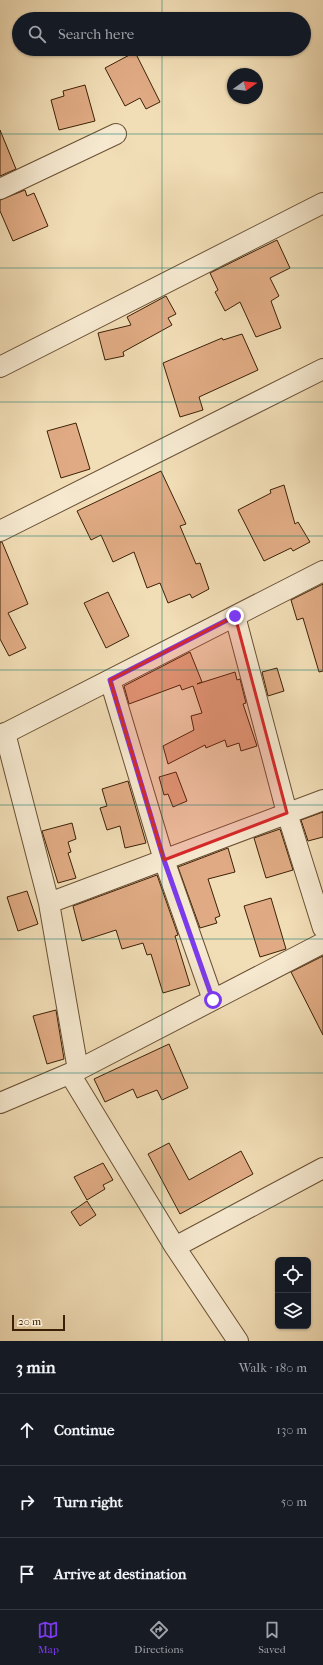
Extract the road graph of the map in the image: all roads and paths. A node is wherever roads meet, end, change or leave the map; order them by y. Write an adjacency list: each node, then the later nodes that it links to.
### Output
1 (116, 134): 2 (street)
2 (0, 189)
3 (323, 203): 4 (street)
4 (0, 367)
5 (323, 369): 6 (street)
6 (0, 531)
7 (323, 571): 8 (street)
8 (235, 616): 9 (street); 12 (street)
9 (110, 680): 10 (street); 13 (street)
10 (3, 735): 14 (street)
11 (323, 800): 12 (street)
12 (287, 813): 13 (street); 15 (street)
13 (164, 860): 14 (street); 17 (street)
14 (49, 903): 18 (street)
15 (323, 928)
16 (323, 943): 17 (street)
17 (213, 1000): 18 (street)
18 (74, 1072): 19 (street); 21 (street)
19 (0, 1103)
20 (323, 1168): 21 (street)
21 (175, 1247): 22 (street)
22 (238, 1341)

